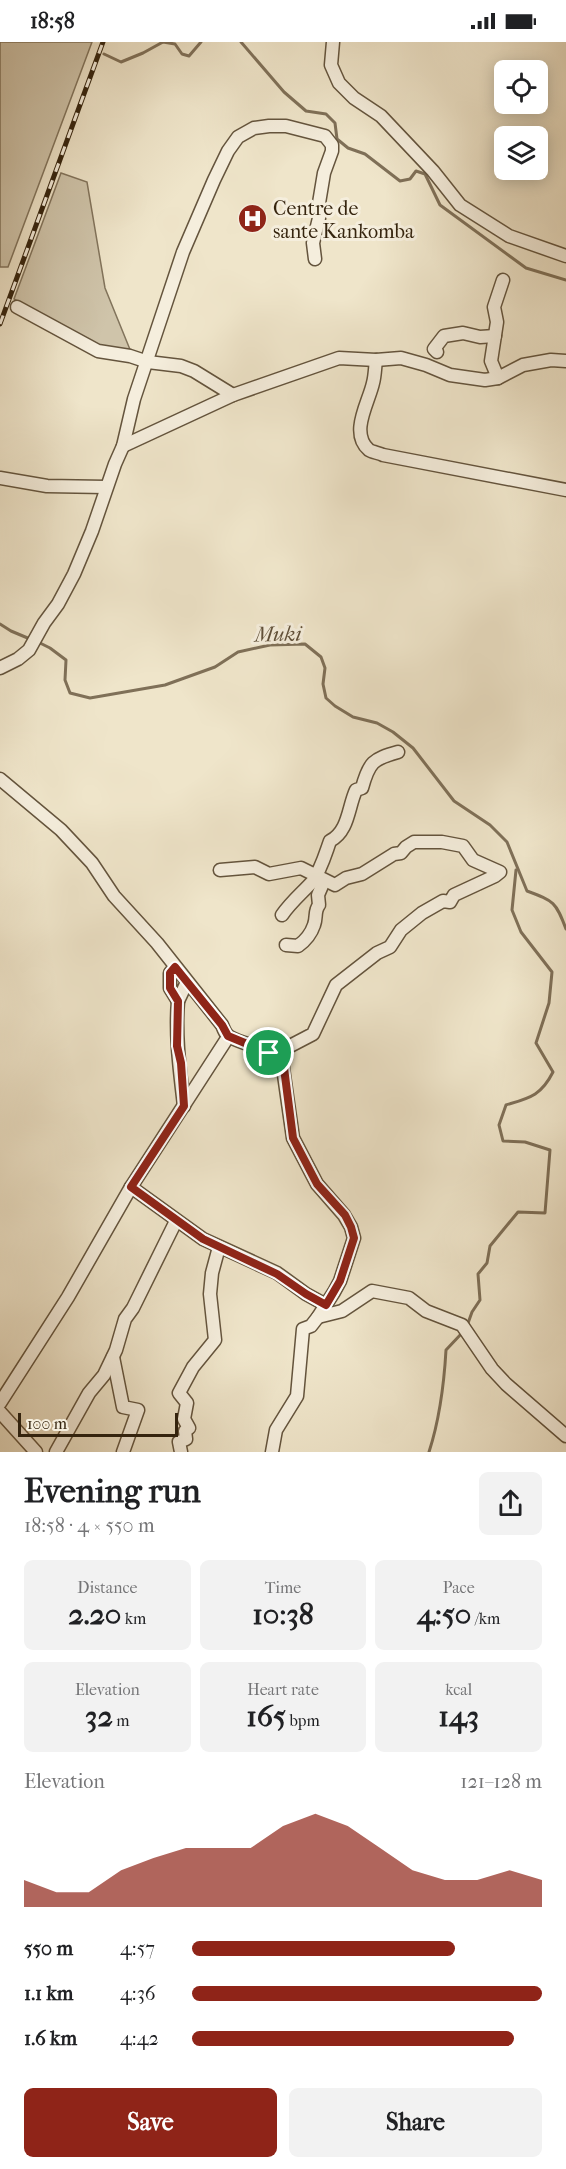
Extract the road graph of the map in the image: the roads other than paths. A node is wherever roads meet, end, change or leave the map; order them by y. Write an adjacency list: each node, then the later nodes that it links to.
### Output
1 (333, 42): 2 (street)
2 (566, 256)
3 (315, 259): 10 (street)
4 (503, 280): 6 (street)
5 (16, 307): 10 (street)
6 (495, 336): 7 (street); 11 (street)
7 (437, 352)
8 (376, 360): 11 (street); 12 (street); 16 (street)
9 (566, 361): 11 (street)
10 (148, 362): 12 (street); 13 (street)
11 (498, 378)
12 (233, 395): 13 (street)
13 (123, 446): 15 (street)
14 (0, 478): 15 (street)
15 (106, 487): 17 (street)
16 (566, 490)
17 (0, 668)
18 (398, 752): 21 (street)
19 (0, 779): 24 (street)
20 (220, 870): 21 (street)
21 (320, 878): 22 (street); 23 (street); 28 (street)
22 (282, 915)
23 (286, 945)
24 (175, 967): 25 (street); 26 (street)
25 (187, 982): 26 (street); 27 (street)
26 (178, 1001): 29 (street)
27 (228, 1036): 28 (street); 29 (street)
28 (269, 1053): 33 (street)
29 (184, 1106): 30 (street)
30 (131, 1187): 31 (street); 36 (street)
31 (176, 1221): 32 (street); 35 (street)
32 (219, 1247): 33 (street); 42 (street)
33 (326, 1305): 34 (street)
34 (318, 1317): 38 (street); 43 (street)
35 (112, 1357): 40 (street); 41 (street)
36 (0, 1403)
37 (0, 1412): 39 (street)
38 (566, 1436)
39 (36, 1452)
40 (56, 1452)
41 (123, 1452)
42 (182, 1452)
43 (272, 1452)

